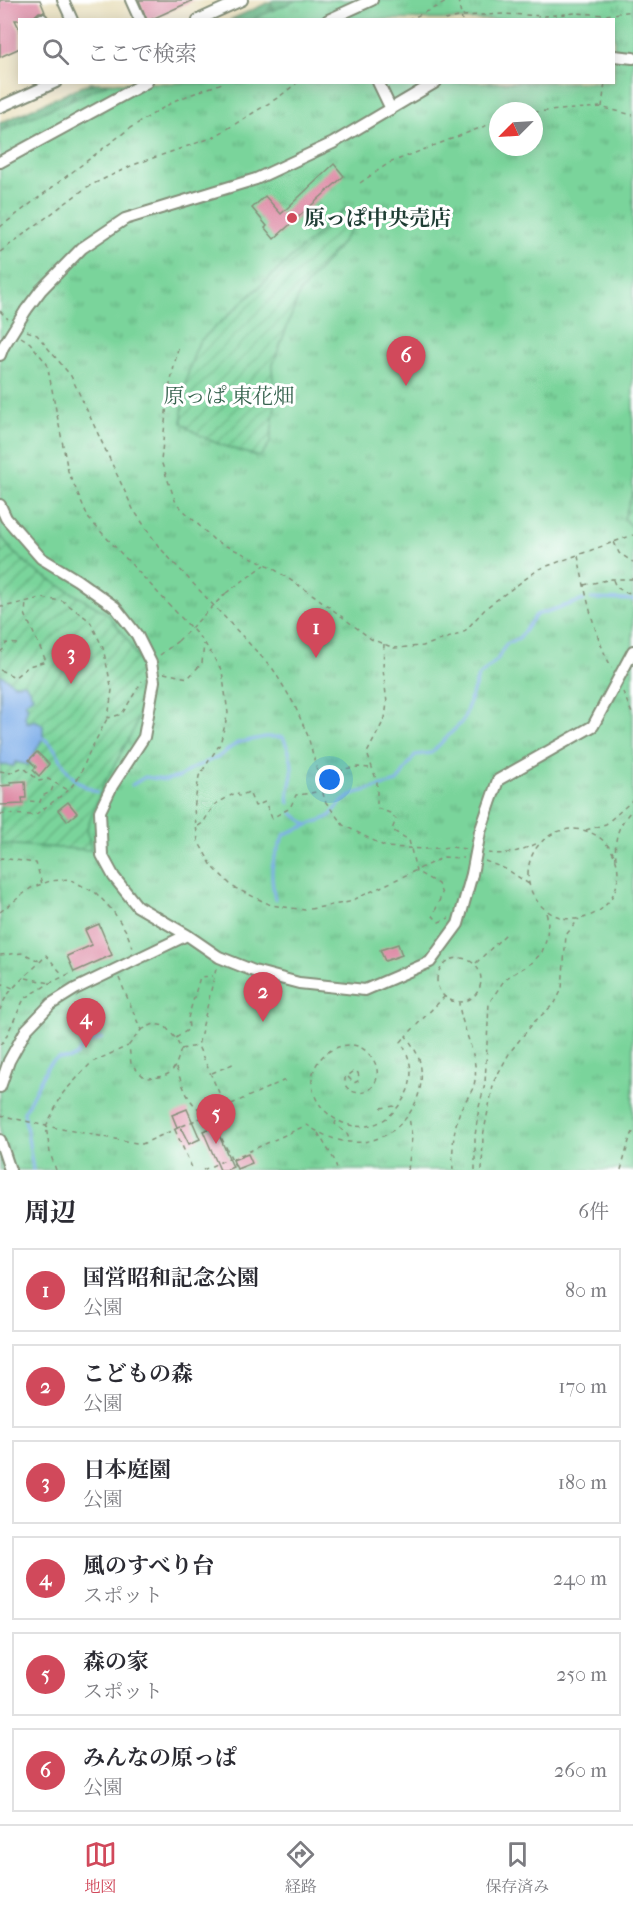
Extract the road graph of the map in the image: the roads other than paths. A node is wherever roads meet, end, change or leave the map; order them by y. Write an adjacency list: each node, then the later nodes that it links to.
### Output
1 (63, 0): 6 (street)
2 (131, 0): 7 (street)
3 (372, 0): 5 (street)
4 (236, 1): 8 (street)
5 (347, 16)
6 (67, 18)
7 (139, 18)
8 (202, 18)
9 (615, 56): 10 (street)
10 (633, 58)
11 (52, 84): 15 (street)
12 (143, 84): 17 (street)
13 (379, 84): 16 (street)
14 (433, 84): 16 (street)
15 (0, 108)
16 (391, 109): 18 (street, bridge)
17 (0, 162)
18 (2, 351)
19 (0, 505): 21 (street)
20 (633, 651): 21 (street, bridge)
21 (187, 935): 22 (street)
22 (0, 1088)
23 (0, 1140): 24 (street)
24 (10, 1170)

